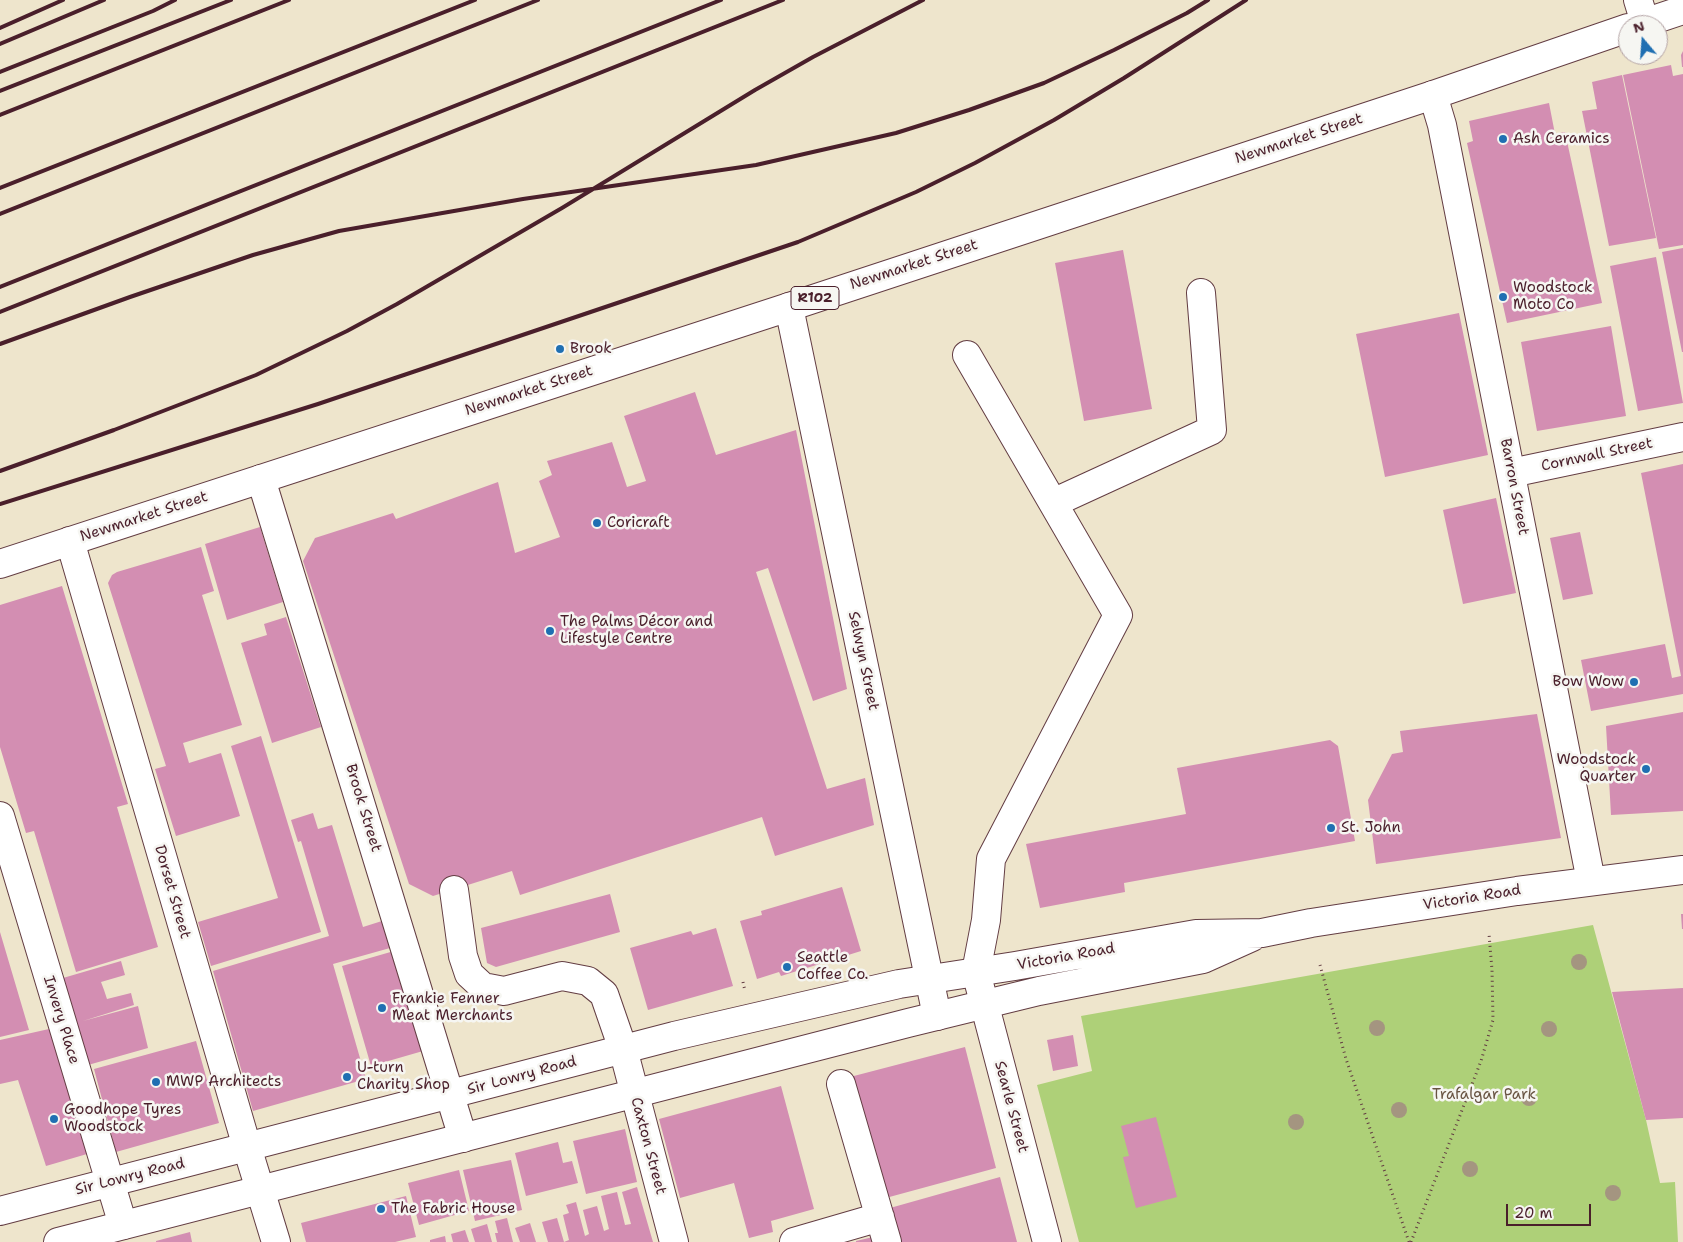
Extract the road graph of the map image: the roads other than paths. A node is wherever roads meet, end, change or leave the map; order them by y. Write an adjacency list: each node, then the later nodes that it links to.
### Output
1 (1683, 10): 2 (main road, R102)
2 (1657, 15)
3 (1618, 26): 4 (main road, Newmarket Street / R102)
4 (1433, 95): 6 (main road, Newmarket Street / R102); 9 (main road, Barron Street)
5 (1201, 293): 11 (main road)
6 (789, 307): 10 (main road, Newmarket Street / R102); 20 (main road, Selwyn Street)
7 (968, 355): 11 (main road)
8 (1683, 438): 9 (main road, Cornwall Street)
9 (1511, 472): 16 (main road, Barron Street)
10 (261, 479): 12 (main road, Newmarket Street / R102); 26 (main road, Brook Street)
11 (1053, 503): 19 (main road)
12 (70, 541): 13 (main road, Newmarket Street / R102); 28 (main road, Dorset Street)
13 (0, 564)
14 (0, 816): 29 (main road, Invery Place)
15 (1683, 870): 16 (main road, Victoria Road)
16 (1591, 880): 18 (main road, Victoria Road)
17 (454, 890): 23 (main road, Caxton Street)
18 (1262, 933): 19 (main road, Victoria Road); 21 (main road, Victoria Road)
19 (976, 972): 20 (main road, Victoria Road); 21 (main road, Searle Street)
20 (929, 979): 22 (main road, Selwyn Street); 23 (main road, Sir Lowry Road)
21 (984, 1005): 22 (main road); 38 (main road, Searle Street)
22 (937, 1016): 25 (main road)
23 (623, 1049): 25 (main road, Caxton Street); 26 (main road, Sir Lowry Road)
24 (841, 1084): 33 (main road)
25 (634, 1093): 27 (main road); 36 (main road, Caxton Street)
26 (451, 1094): 27 (main road, Brook Street); 28 (main road, Sir Lowry Road)
27 (463, 1138): 30 (main road)
28 (246, 1147): 29 (main road, Sir Lowry Road); 30 (main road, Dorset Street)
29 (110, 1183): 31 (main road, Sir Lowry Road); 32 (main road, Invery Place)
30 (260, 1190): 32 (main road); 35 (main road, Dorset Street)
31 (0, 1211)
32 (122, 1225): 34 (main road)
33 (884, 1230): 37 (main road)
34 (58, 1242)
35 (276, 1242)
36 (674, 1242)
37 (794, 1242)
38 (1047, 1242)

